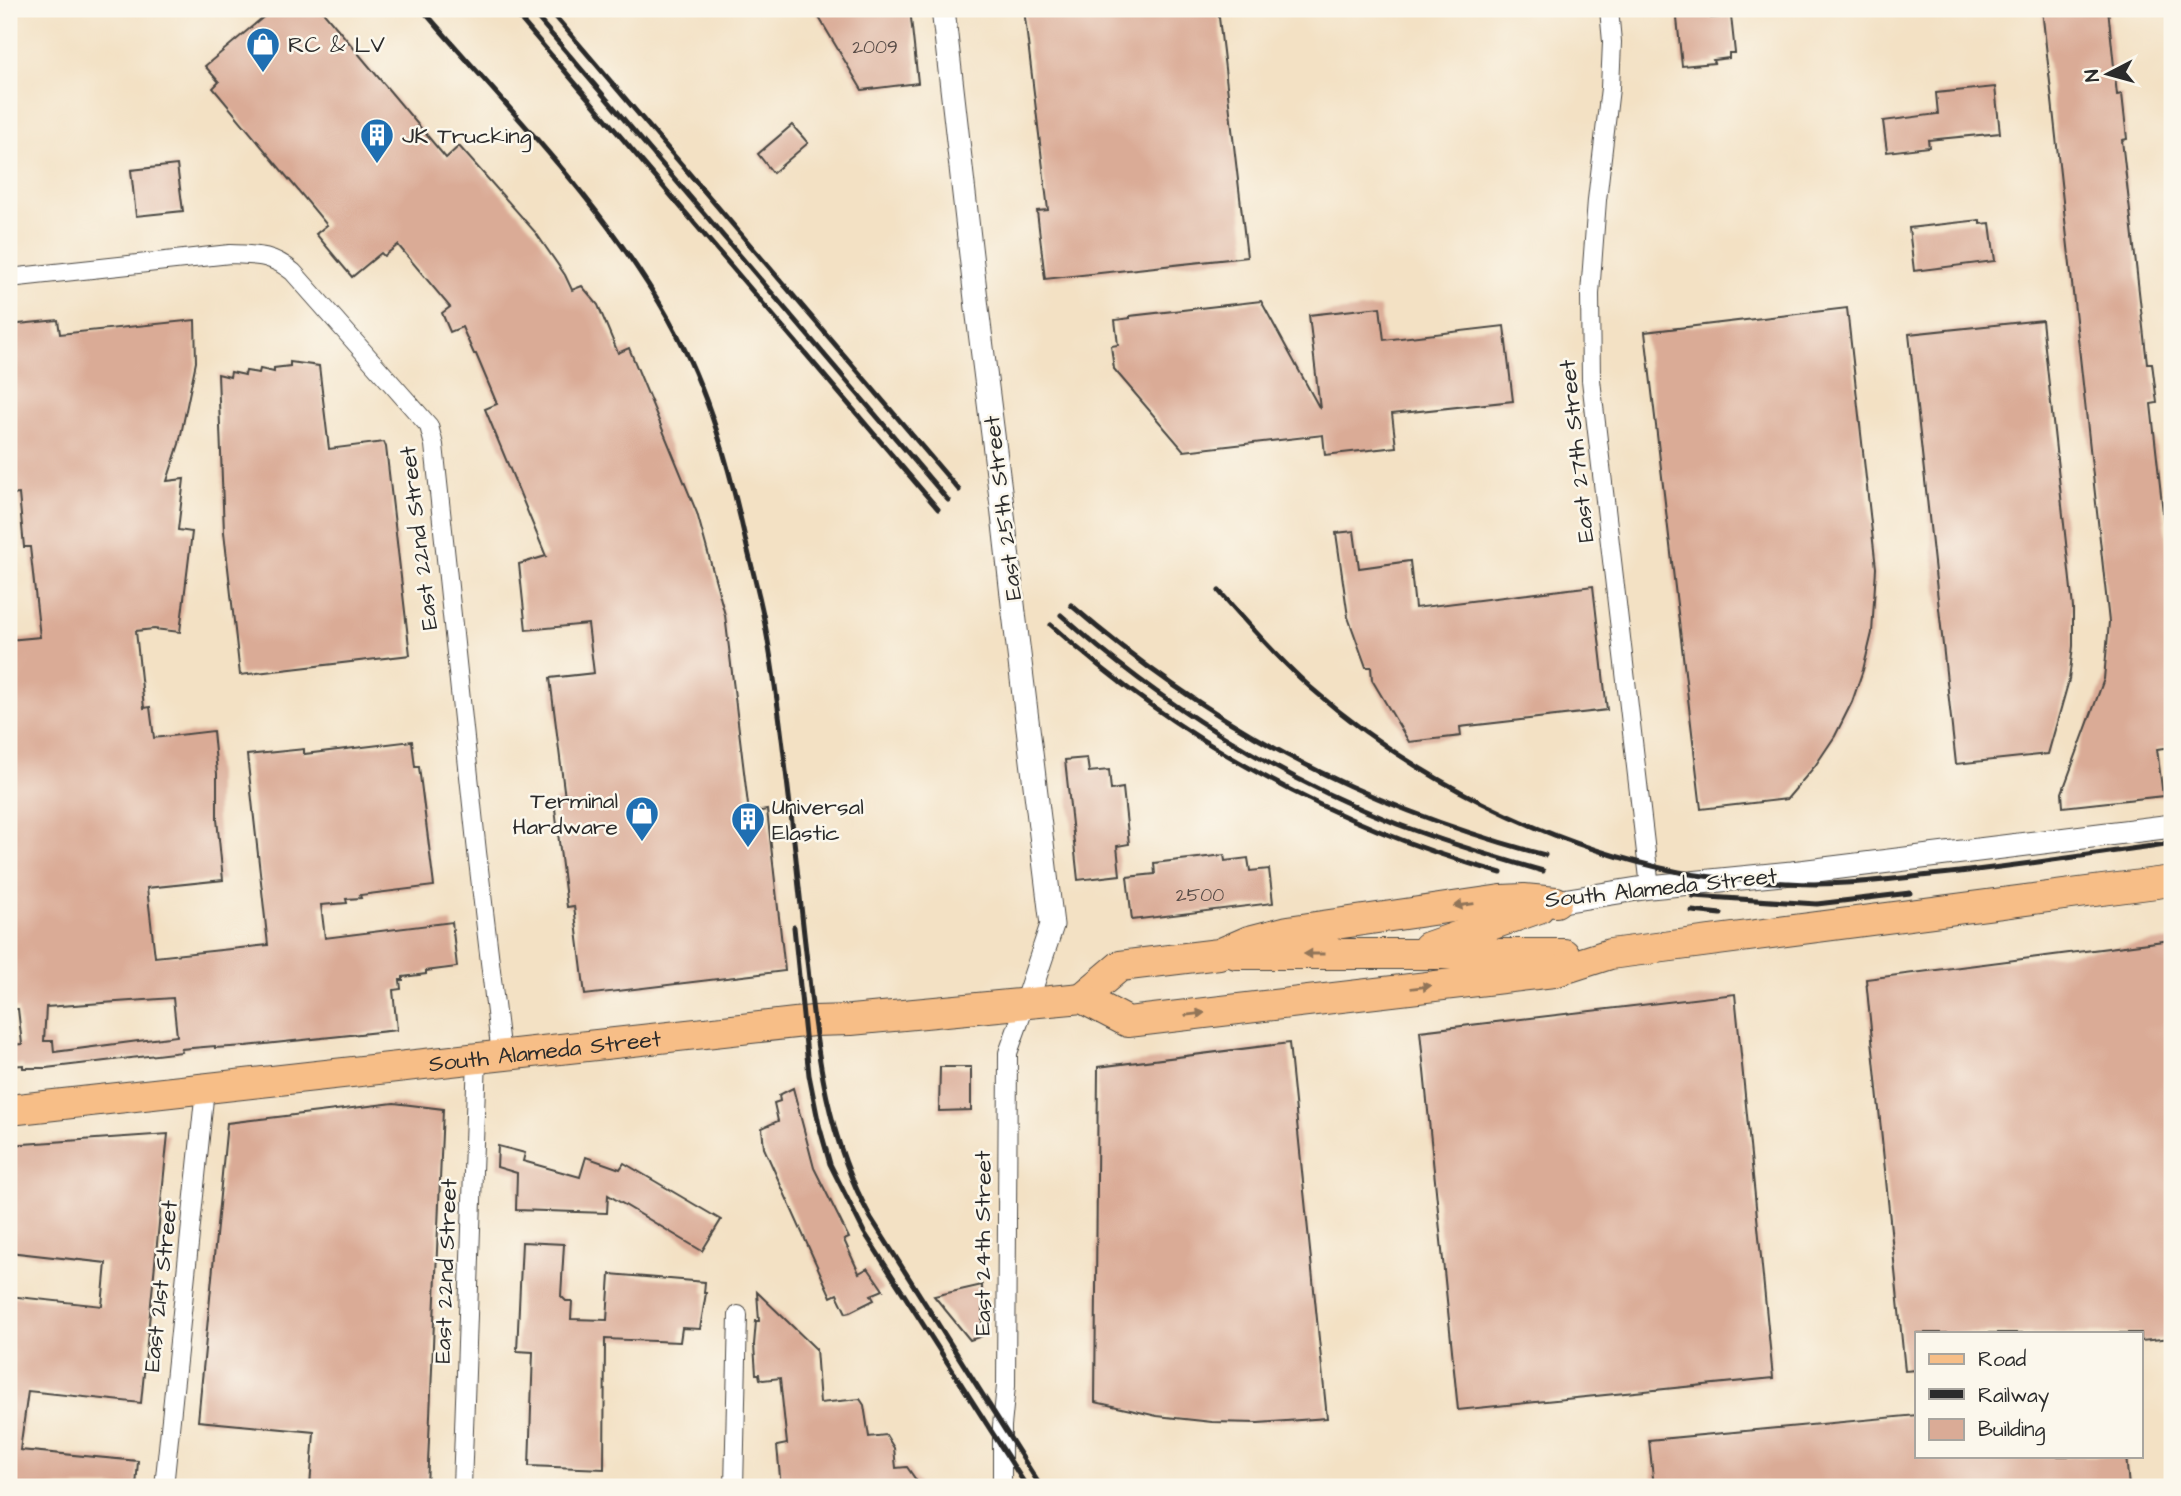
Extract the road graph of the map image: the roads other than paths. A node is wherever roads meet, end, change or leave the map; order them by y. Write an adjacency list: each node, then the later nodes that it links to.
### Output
1 (943, 9): 12 (street, East 25th Street, bridge)
2 (1609, 9): 6 (street, East 27th Street)
3 (9, 278): 14 (street, East 22nd Street)
4 (2172, 826): 6 (street, South Alameda Street)
5 (2172, 881): 10 (main road)
6 (1650, 887): 7 (street, South Alameda Street)
7 (1556, 902): 8 (main road, South Alameda Street, one-way to 8); 9 (main road)
8 (1219, 954): 9 (main road, one-way to 8); 11 (main road, South Alameda Street)
9 (1407, 954): 10 (main road); 13 (main road)
10 (1610, 954): 13 (main road, one-way to 10)
11 (1082, 998): 12 (main road, South Alameda Street); 13 (main road, one-way to 13)
12 (1026, 1003): 14 (main road, South Alameda Street); 21 (street, East 24th Street)
13 (1264, 1006)
14 (489, 1056): 15 (main road, South Alameda Street); 19 (street, East 22nd Street)
15 (205, 1089): 16 (main road, South Alameda Street); 18 (street, East 21st Street)
16 (9, 1110)
17 (738, 1315): 20 (street)
18 (163, 1487)
19 (462, 1487)
20 (734, 1487)
21 (1002, 1487)

